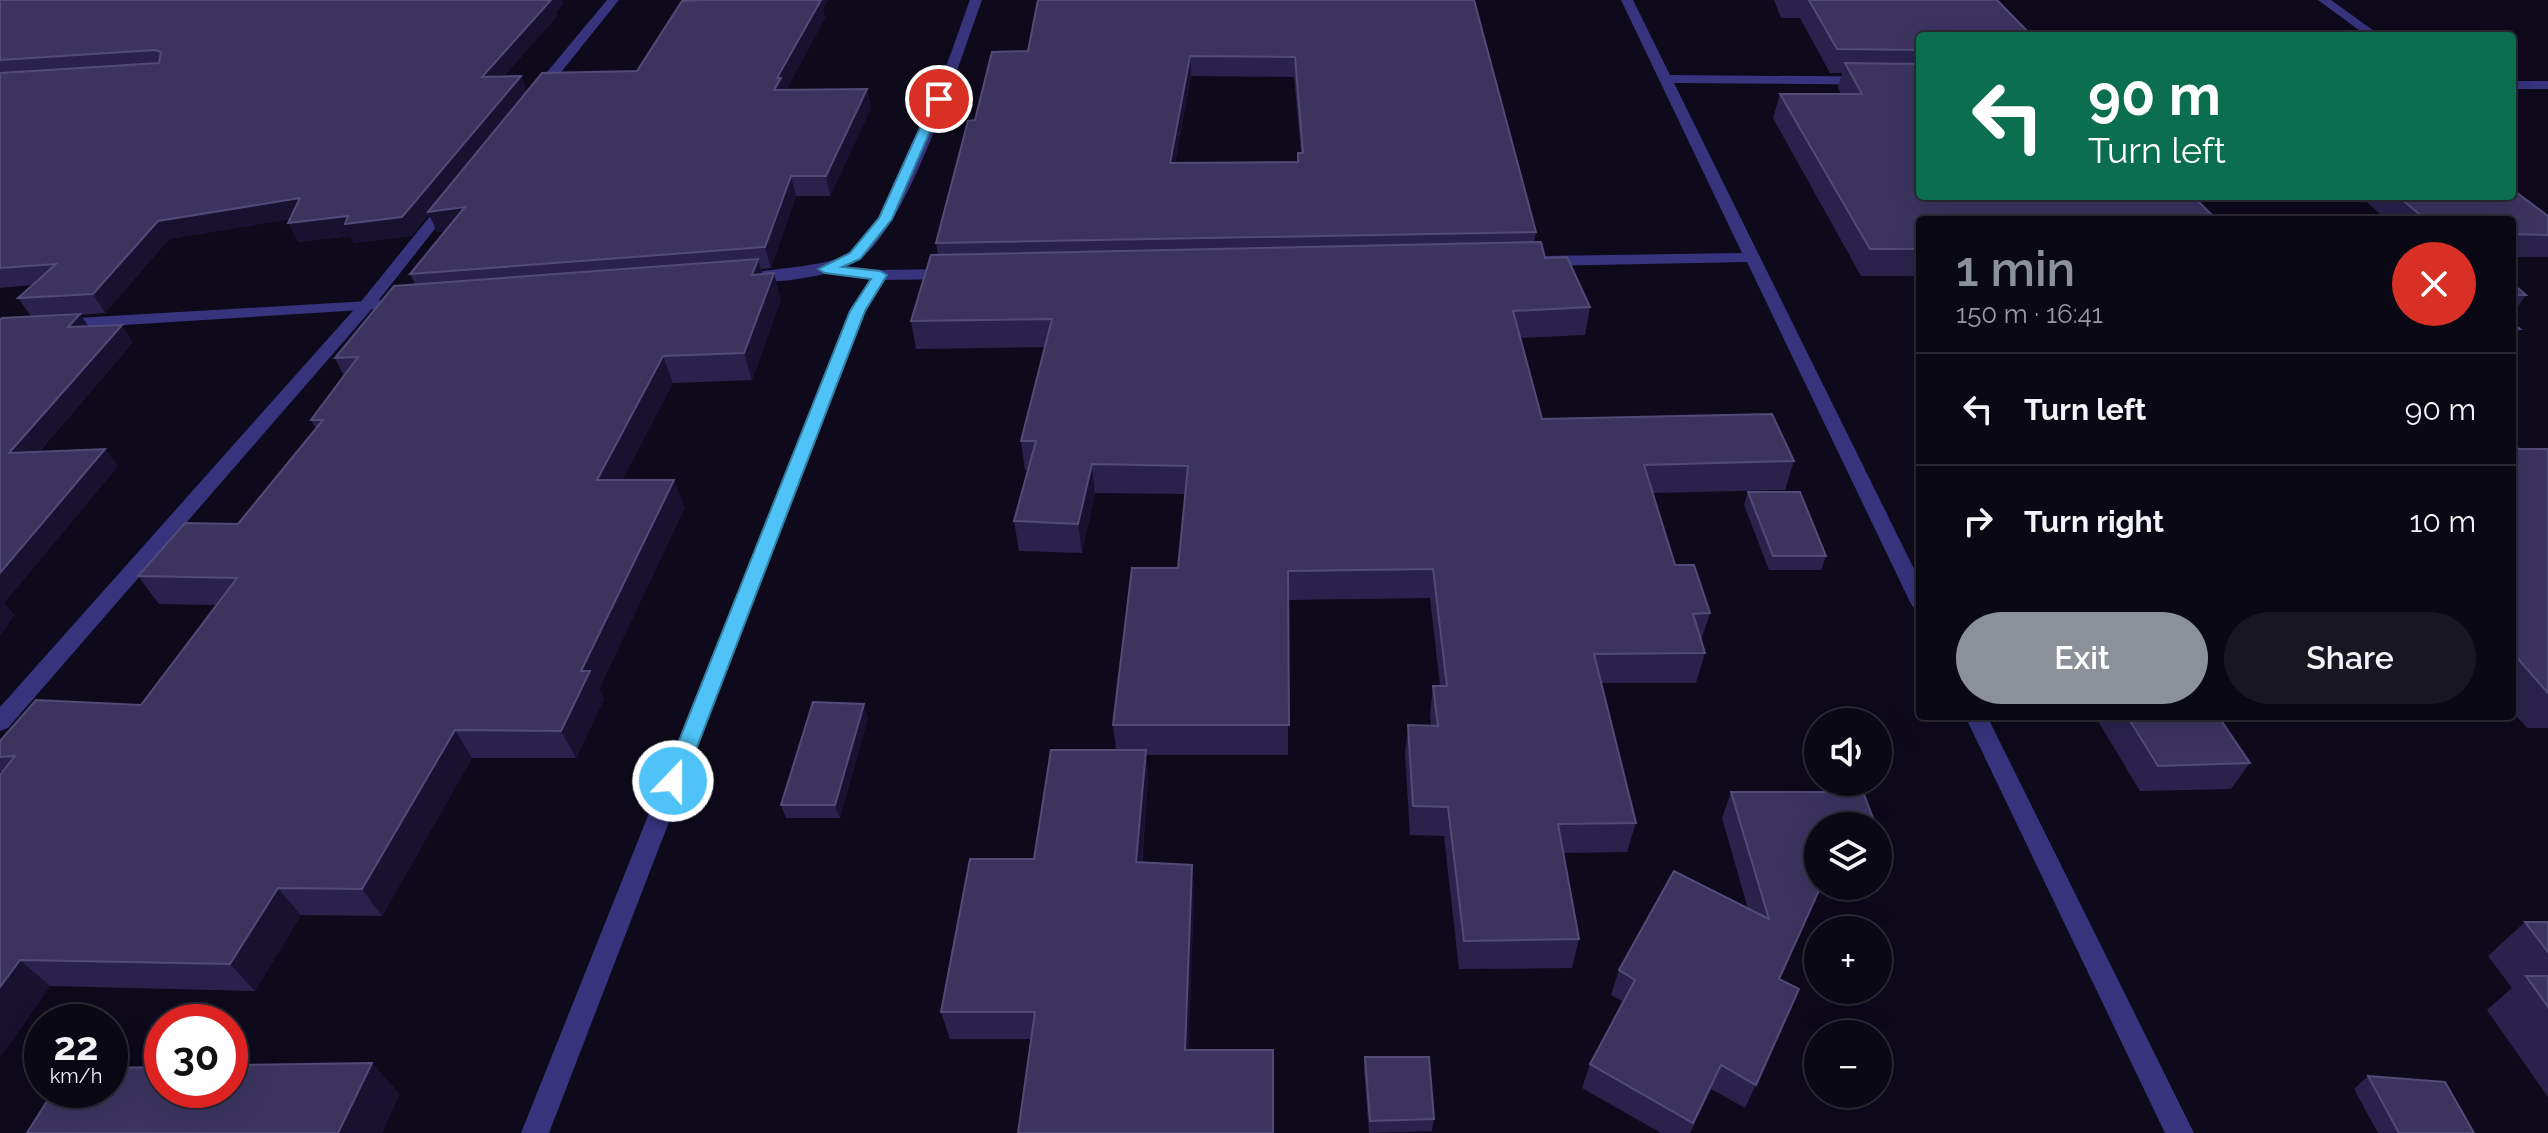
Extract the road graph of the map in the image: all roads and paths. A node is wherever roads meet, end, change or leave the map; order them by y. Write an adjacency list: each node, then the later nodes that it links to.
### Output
1 (613, 0): 10 (street)
2 (976, 0): 14 (street)
3 (1627, 0): 6 (street)
4 (2324, 0): 5 (street)
5 (2369, 32)
6 (1666, 79): 7 (street); 12 (street)
7 (1916, 81)
8 (2516, 85): 9 (street)
9 (2548, 85)
10 (523, 111)
11 (464, 184): 19 (street)
12 (1751, 257): 13 (street); 21 (street)
13 (1529, 262)
14 (825, 269): 16 (street); 17 (street)
15 (975, 273): 16 (street)
16 (880, 275): 24 (street)
17 (739, 278)
18 (427, 302): 19 (street)
19 (365, 307): 20 (street); 23 (street)
20 (48, 325)
21 (1916, 594)
22 (1978, 720): 25 (street)
23 (0, 722)
24 (535, 1133)
25 (2180, 1133)

